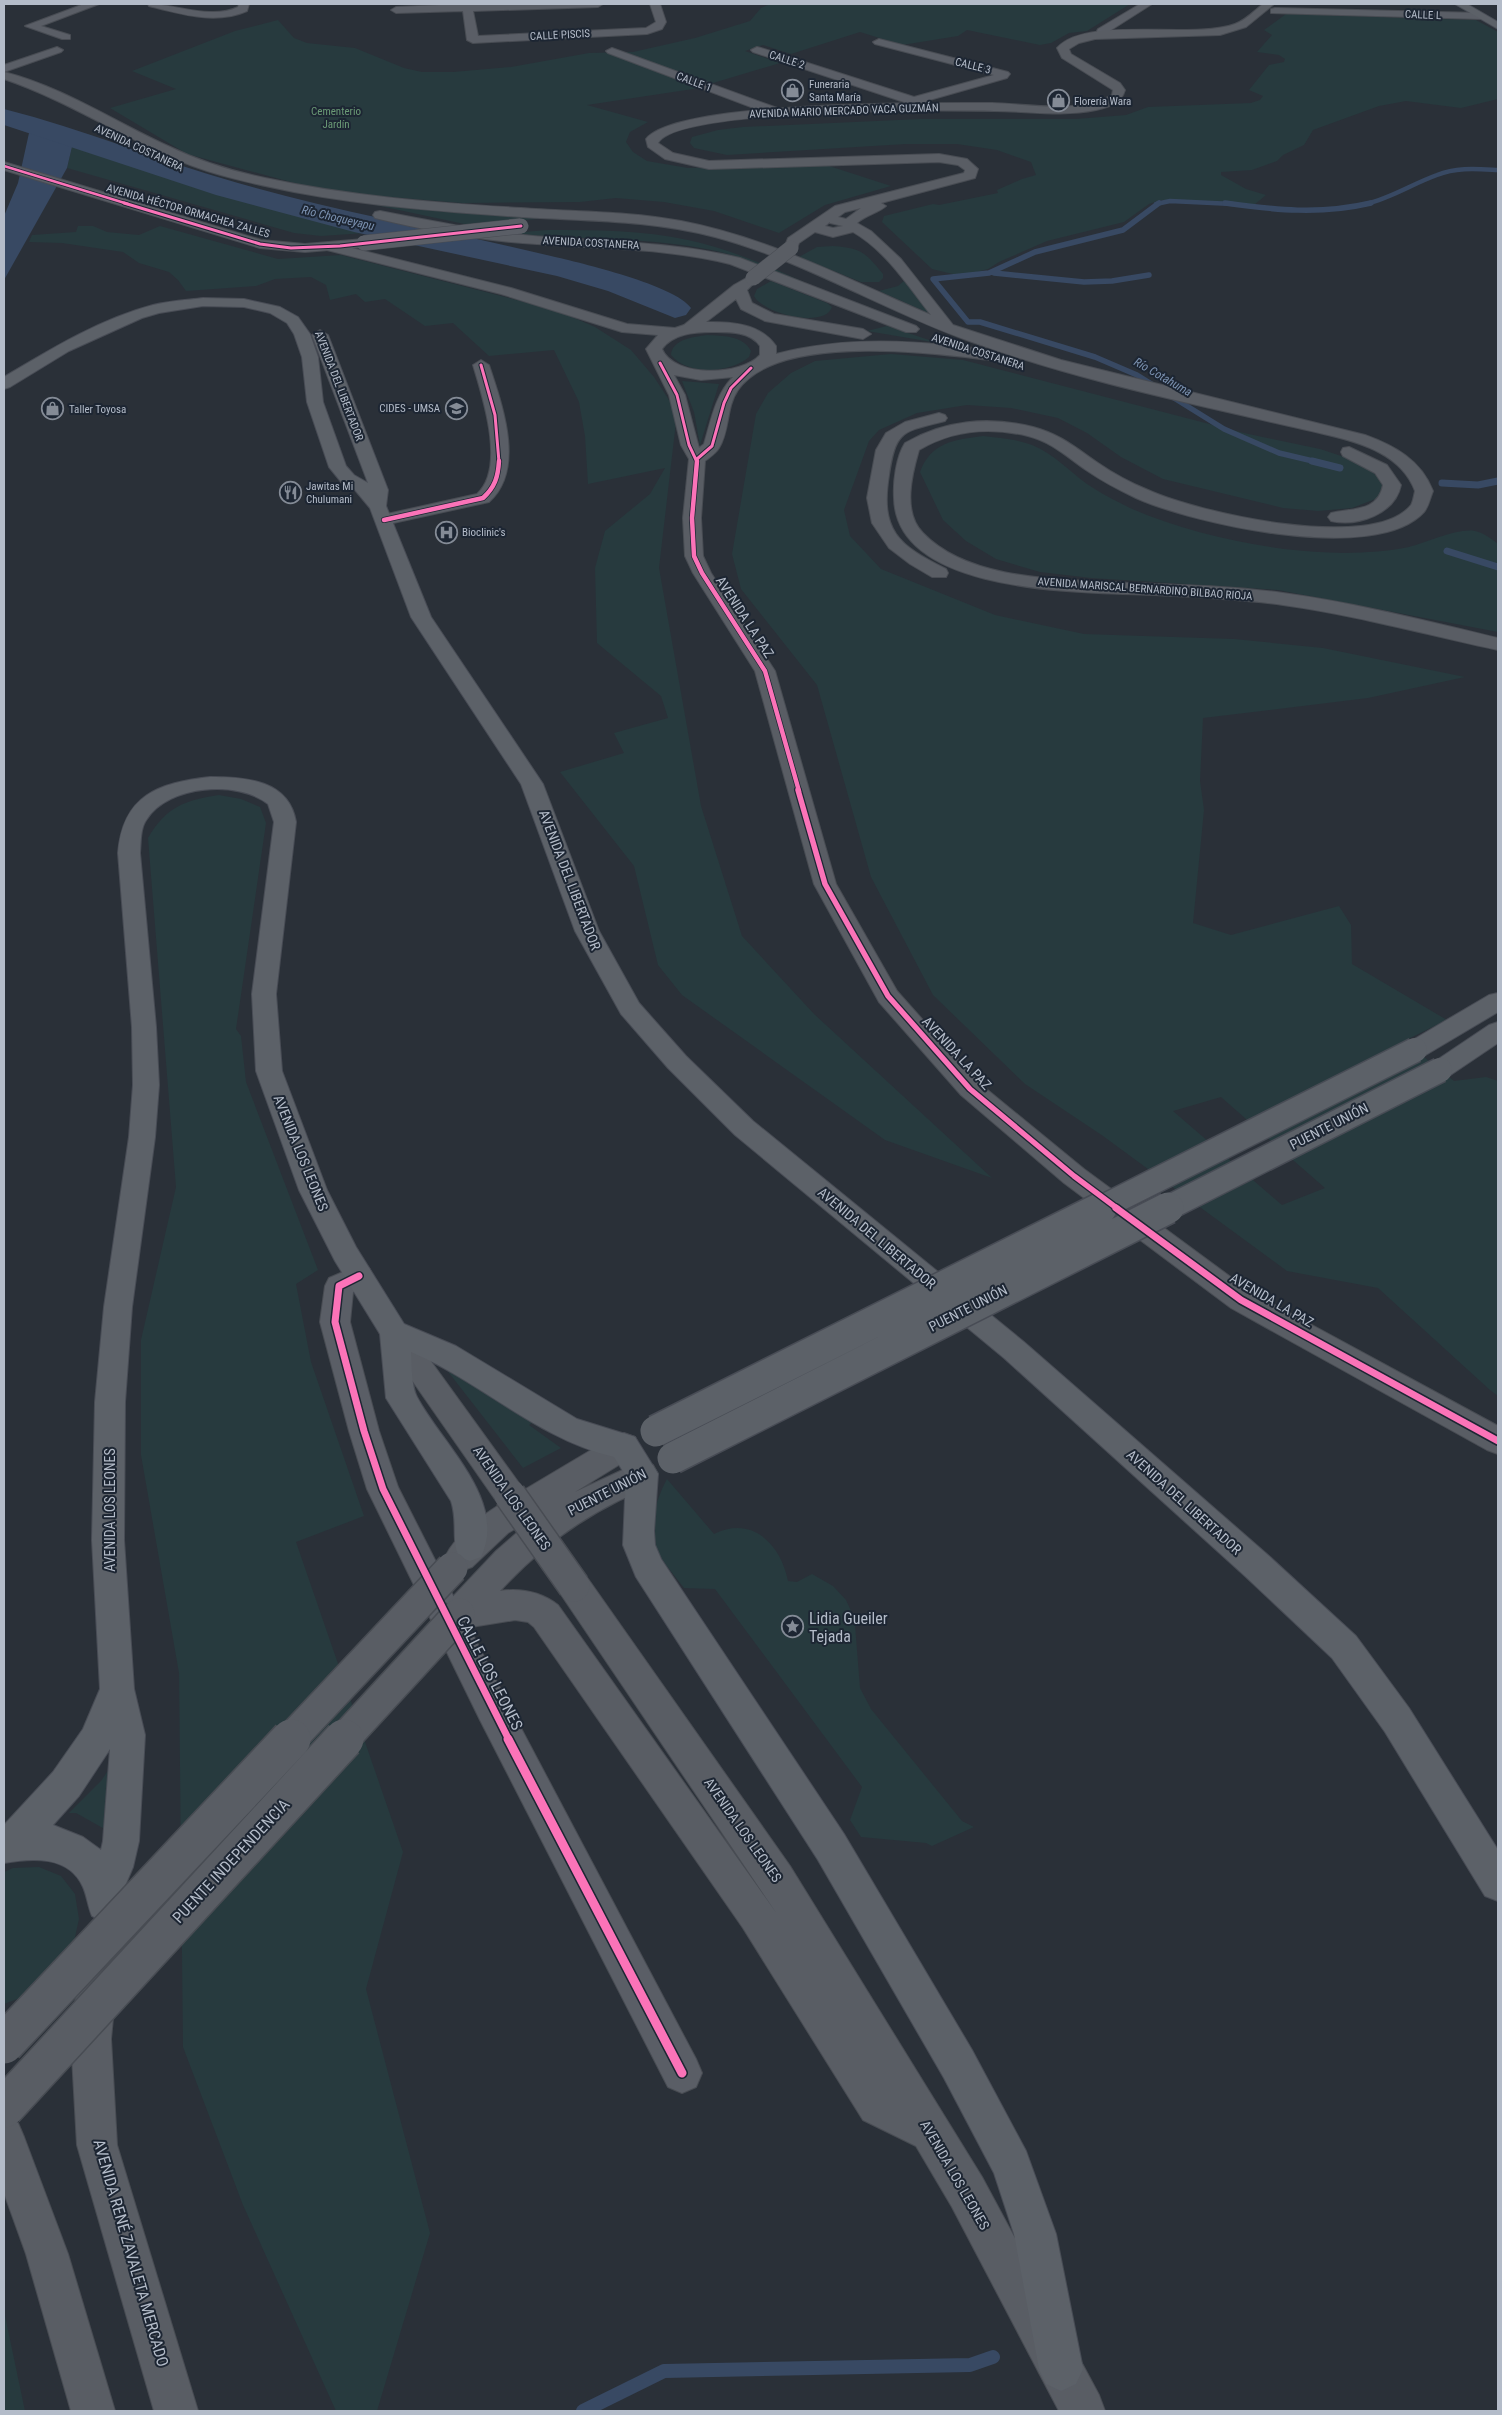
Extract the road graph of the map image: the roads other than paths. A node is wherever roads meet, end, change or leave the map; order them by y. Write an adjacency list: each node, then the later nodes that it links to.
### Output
1 (94, 4): 16 (street)
2 (153, 4): 10 (street)
3 (598, 4): 9 (street)
4 (655, 4): 9 (street, CALLE PISCIS)
5 (1147, 4): 17 (street)
6 (1286, 4): 11 (main road, AVENIDA MARIO MERCADO VACA GUZMÁN)
7 (1460, 4): 14 (main road)
8 (1482, 4): 13 (main road)
9 (467, 6): 12 (street)
10 (241, 8)
11 (1268, 8): 14 (street, CALLE L); 17 (main road, AVENIDA MARIO MERCADO VACA GUZMÁN)
12 (396, 10)
13 (1498, 13)
14 (1481, 16): 15 (main road)
15 (1498, 26)
16 (66, 37)
17 (1104, 37): 25 (main road, AVENIDA MARIO MERCADO VACA GUZMÁN); 27 (main road, AVENIDA MARIO MERCADO VACA GUZMÁN)
18 (879, 42): 26 (street, CALLE 3)
19 (56, 50): 22 (street)
20 (757, 50): 26 (street, CALLE 2)
21 (612, 52): 28 (street, CALLE 1)
22 (4, 69)
23 (4, 75): 37 (main road, AVENIDA COSTANERA)
24 (4, 84): 49 (main road, AVENIDA COSTANERA)
25 (1130, 84)
26 (914, 102): 27 (street, CALLE 2)
27 (931, 110): 28 (main road, AVENIDA MARIO MERCADO VACA GUZMÁN)
28 (777, 115): 29 (main road, AVENIDA MARIO MERCADO VACA GUZMÁN); 30 (main road, AVENIDA MARIO MERCADO VACA GUZMÁN)
29 (670, 142): 30 (main road); 31 (main road)
30 (652, 144): 31 (main road)
31 (779, 160): 33 (main road); 33 (main road)
32 (4, 166): 44 (street, AVENIDA HÉCTOR ORMACHEA ZALLES)
33 (970, 166): 35 (main road)
34 (982, 180): 35 (main road)
35 (955, 184): 36 (main road)
36 (872, 204): 38 (main road); 39 (main road)
37 (642, 219): 40 (main road); 46 (main road, AVENIDA COSTANERA)
38 (820, 224): 39 (main road); 41 (main road); 45 (main road)
39 (849, 224): 41 (main road); 53 (main road)
40 (521, 226): 44 (street, AVENIDA HÉCTOR ORMACHEA ZALLES, bridge); 50 (main road)
41 (837, 233): 42 (main road); 43 (main road)
42 (816, 242): 43 (main road); 45 (main road)
43 (857, 242): 46 (main road)
44 (328, 246): 51 (main road)
45 (791, 248): 47 (main road, bridge)
46 (857, 286): 53 (main road, AVENIDA COSTANERA)
47 (739, 288): 48 (main road); 52 (main road)
48 (727, 300): 54 (main road); 55 (main road)
49 (839, 302): 50 (main road, AVENIDA COSTANERA); 52 (main road)
50 (875, 311): 52 (main road); 59 (main road, AVENIDA COSTANERA)
51 (604, 323): 54 (main road); 58 (main road)
52 (810, 325): 55 (main road); 57 (main road)
53 (949, 328): 63 (main road, AVENIDA COSTANERA)
54 (682, 330): 55 (main road); 58 (main road)
55 (742, 330): 61 (main road)
56 (64, 348): 62 (main road, AVENIDA DEL LIBERTADOR); 66 (main road, AVENIDA DEL LIBERTADOR); 66 (main road, AVENIDA DEL LIBERTADOR)
57 (936, 349): 59 (main road); 61 (main road)
58 (648, 353): 61 (main road); 65 (main road, AVENIDA LA PAZ)
59 (990, 355): 64 (main road, AVENIDA COSTANERA)
60 (482, 364): 66 (street)
61 (756, 366): 65 (main road)
62 (4, 384)
63 (1146, 386): 64 (main road, AVENIDA MARISCAL BERNARDINO BILBAO RIOJA)
64 (1180, 401): 67 (main road, AVENIDA MARISCAL BERNARDINO BILBAO RIOJA); 68 (main road, AVENIDA MARISCAL BERNARDINO BILBAO RIOJA)
65 (697, 459): 75 (main road, AVENIDA LA PAZ)
66 (381, 513): 81 (main road, AVENIDA DEL LIBERTADOR)
67 (1498, 644)
68 (1498, 660)
69 (1498, 1001): 71 (main road, PUENTE UNIÓN)
70 (1498, 1017): 71 (main road)
71 (1460, 1023): 76 (main road, PUENTE UNIÓN, bridge)
72 (1494, 1039): 76 (main road, PUENTE UNIÓN, bridge)
73 (359, 1276): 74 (main road, AVENIDA LOS LEONES); 79 (main road, AVENIDA LOS LEONES); 86 (street, CALLE LOS LEONES)
74 (394, 1332): 76 (main road); 77 (main road); 88 (main road, AVENIDA LOS LEONES, bridge)
75 (1498, 1440)
76 (646, 1459): 77 (main road, PUENTE UNIÓN); 78 (main road, PUENTE UNIÓN); 90 (main road)
77 (461, 1558): 85 (main road, bridge)
78 (459, 1614): 87 (main road, PUENTE INDEPENDENCIA, bridge); 88 (main road)
79 (117, 1689): 80 (main road, AVENIDA LOS LEONES); 82 (main road, AVENIDA LOS LEONES)
80 (8, 1844): 82 (main road)
81 (1498, 1883)
82 (104, 1890): 83 (main road)
83 (101, 1944): 84 (main road); 92 (main road, AVENIDA RENÉ ZAVALETA MERCADO)
84 (4, 2033)
85 (4, 2044)
86 (682, 2073)
87 (4, 2108)
88 (931, 2132): 90 (main road, AVENIDA LOS LEONES)
89 (4, 2137): 91 (main road)
90 (1061, 2369): 93 (main road, AVENIDA LOS LEONES)
91 (93, 2411)
92 (176, 2411)
93 (1083, 2411)

